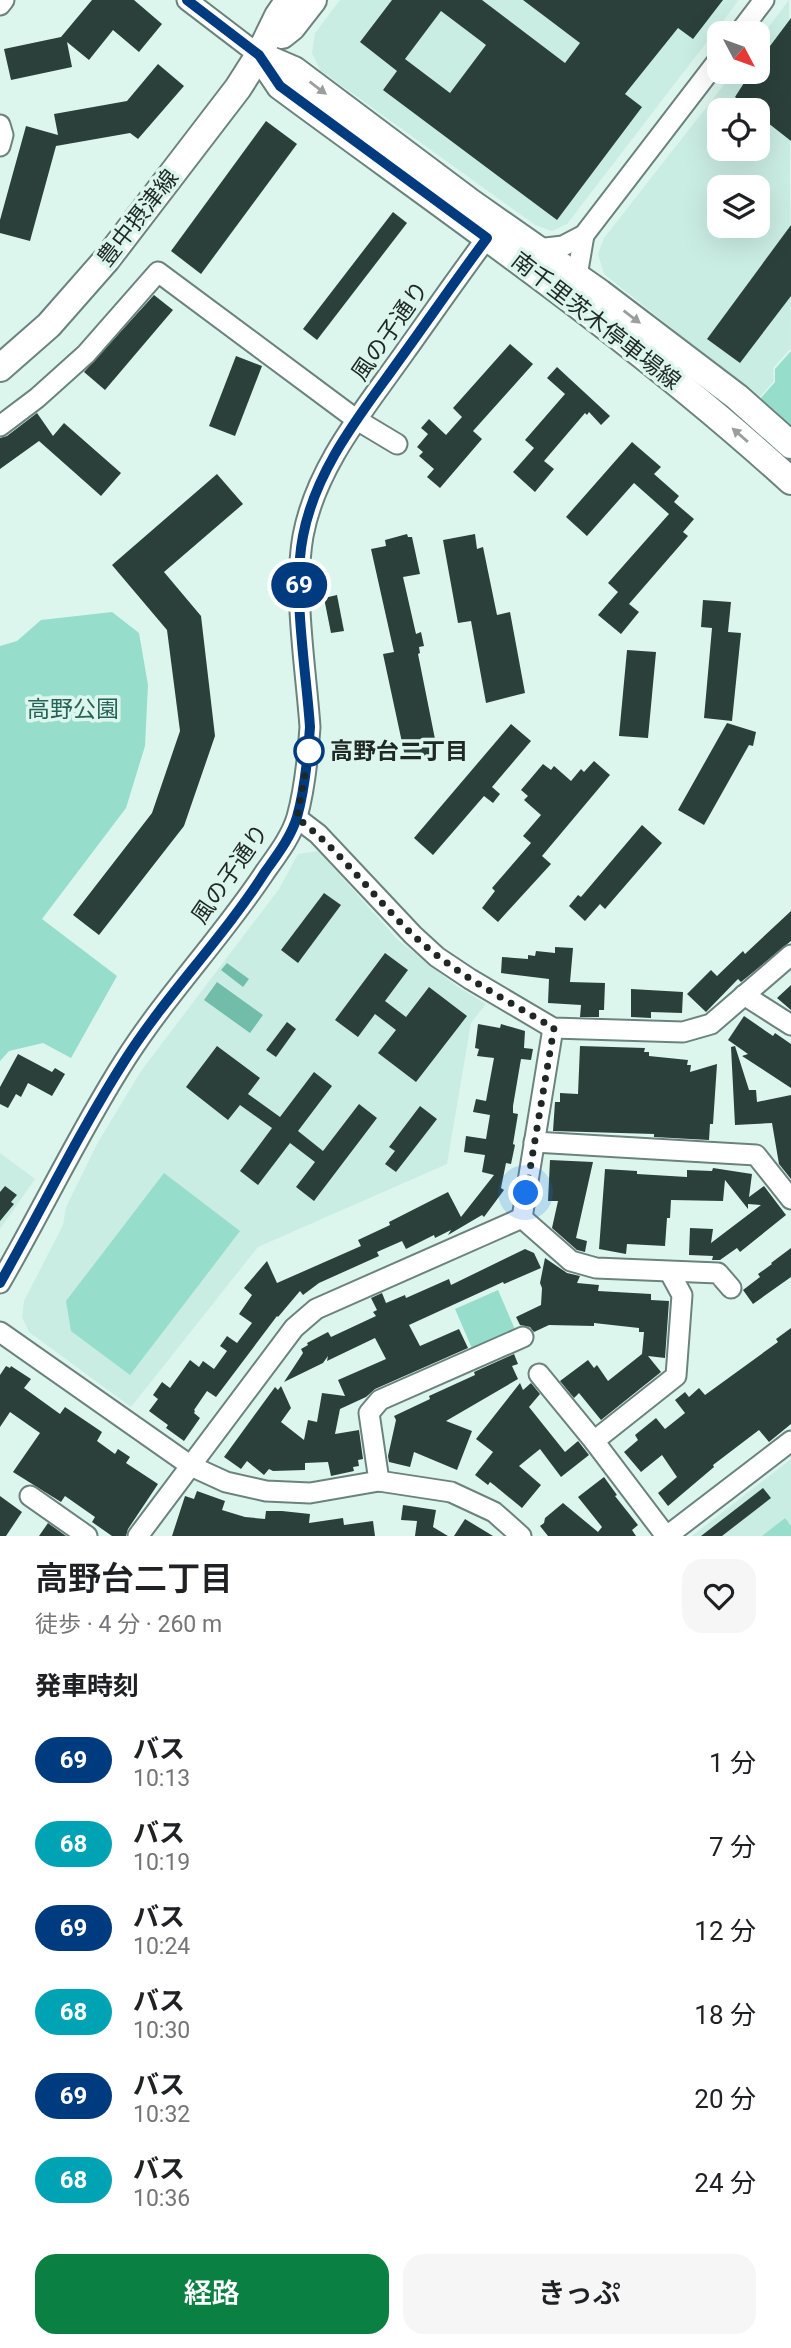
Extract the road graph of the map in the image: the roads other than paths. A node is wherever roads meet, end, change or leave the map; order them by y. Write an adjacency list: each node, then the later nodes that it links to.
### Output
1 (4, 0): 6 (street)
2 (187, 0): 8 (street)
3 (289, 0): 8 (main road, 豊中摂津線)
4 (313, 0): 8 (main road, 豊中摂津線)
5 (764, 0): 7 (street)
6 (0, 5)
7 (748, 21)
8 (259, 55): 12 (main road, 南千里茨木停車場線); 18 (main road, 豊中摂津線)
9 (707, 75): 13 (street)
10 (0, 125): 11 (street)
11 (0, 146)
12 (493, 230): 14 (main road, 南千里茨木停車場線); 17 (main road, 南千里茨木停車場線); 19 (street, 風の子通り)
13 (584, 235): 14 (street); 15 (street); 16 (street)
14 (537, 249): 15 (main road, 南千里茨木停車場線)
15 (577, 276): 16 (main road, 南千里茨木停車場線); 17 (street)
16 (600, 292): 22 (main road, 南千里茨木停車場線, one-way to 22)
17 (614, 334): 23 (main road, 南千里茨木停車場線, one-way to 17)
18 (0, 368)
19 (357, 420): 20 (street); 21 (street); 24 (street, 風の子通り)
20 (0, 426)
21 (397, 444)
22 (791, 445)
23 (791, 481)
24 (297, 818): 28 (street); 33 (street, 風の子通り)
25 (791, 955): 26 (street)
26 (744, 995): 27 (street); 28 (street)
27 (791, 1025)
28 (554, 1028): 29 (street)
29 (534, 1142): 30 (street); 31 (street)
30 (791, 1199)
31 (522, 1218): 32 (street); 40 (street)
32 (670, 1273): 34 (street); 38 (street)
33 (0, 1283)
34 (732, 1288)
35 (0, 1332): 40 (street)
36 (523, 1337): 41 (street)
37 (539, 1374): 38 (street)
38 (594, 1441): 46 (street)
39 (791, 1441): 46 (street)
40 (191, 1466): 41 (street); 44 (street)
41 (379, 1481): 45 (street)
42 (30, 1496): 43 (street)
43 (87, 1536)
44 (138, 1536)
45 (520, 1536)
46 (666, 1536)

